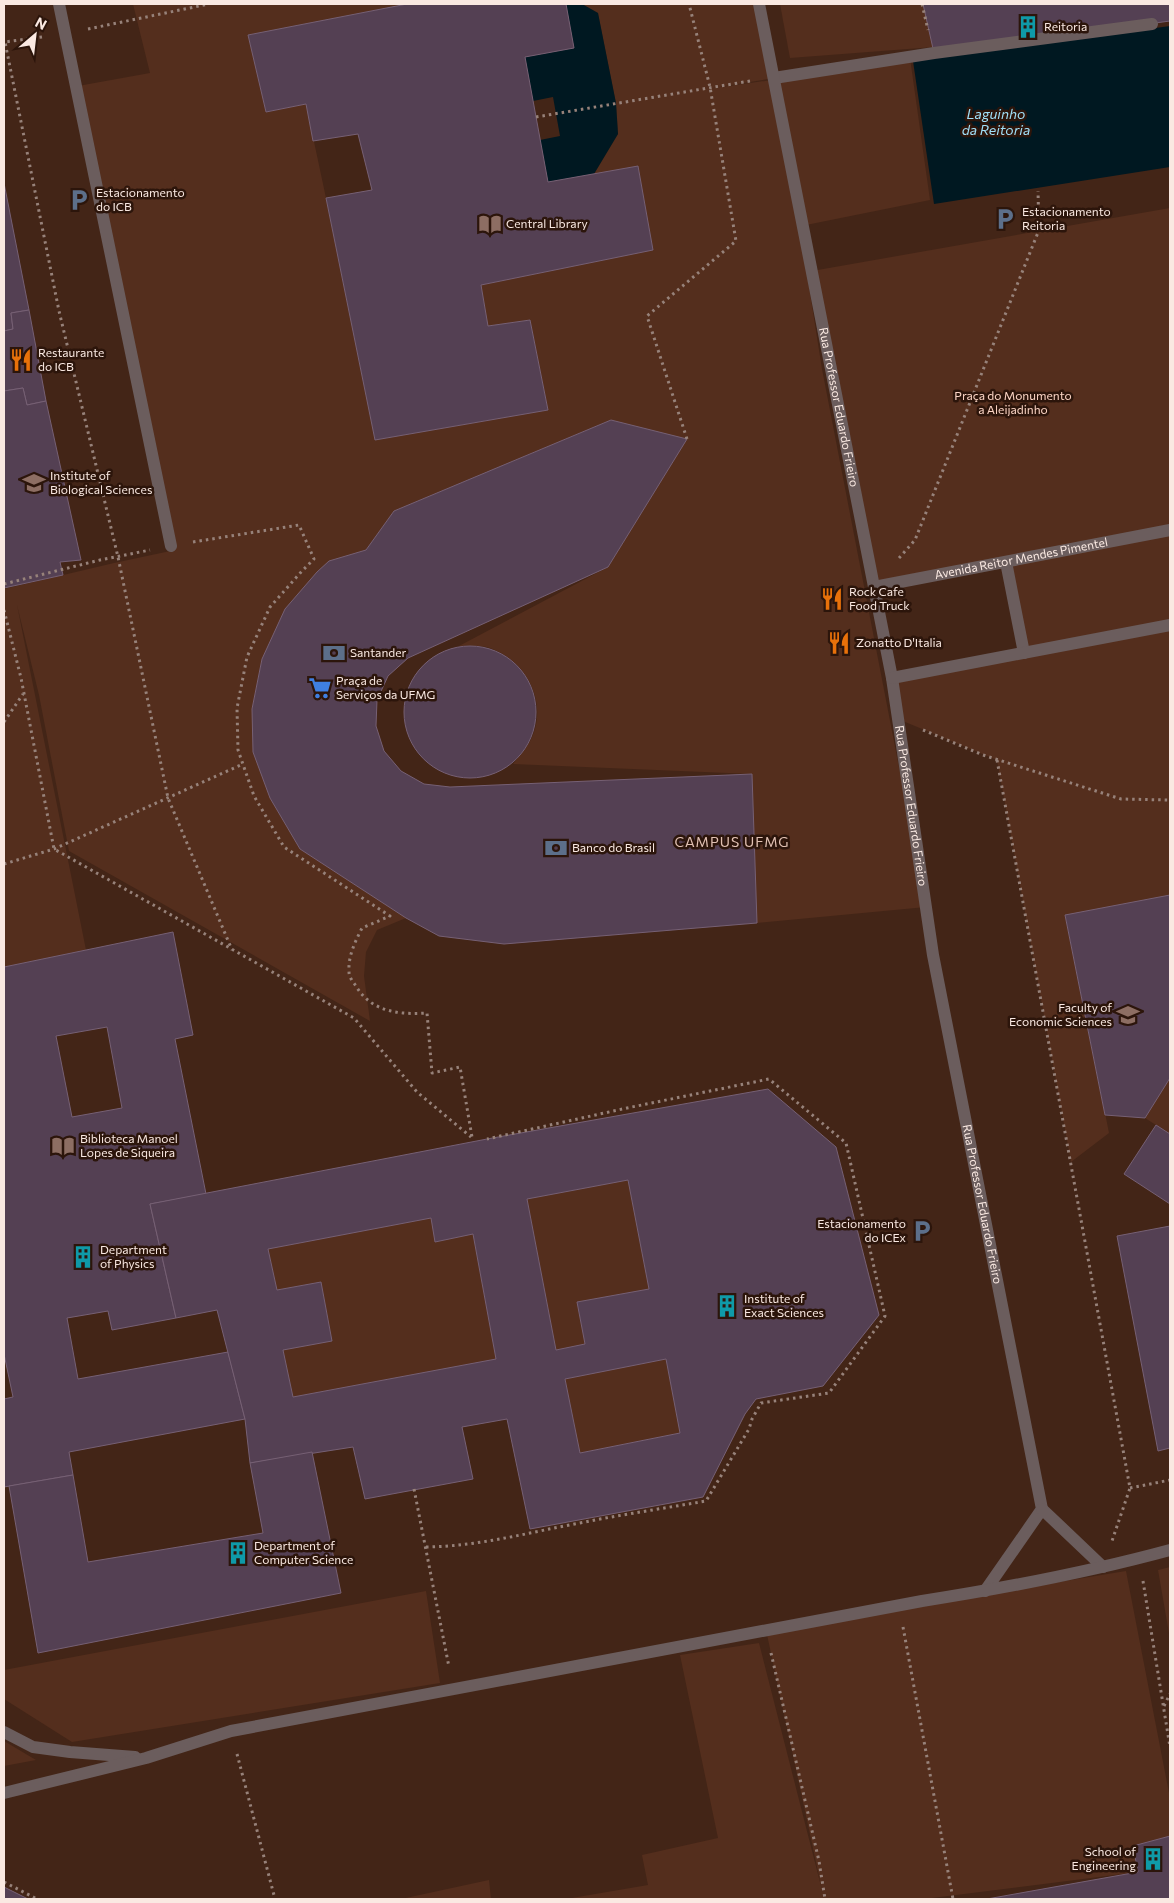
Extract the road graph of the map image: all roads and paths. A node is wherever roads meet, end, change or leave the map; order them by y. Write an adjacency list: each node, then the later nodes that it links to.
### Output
1 (59, 4): 6 (street)
2 (209, 4): 6 (path)
3 (689, 4): 8 (path)
4 (759, 4): 7 (street, Rua Professor Eduardo Frieiro)
5 (1152, 24): 7 (street)
6 (65, 33): 13 (street); 14 (path)
7 (774, 78): 8 (path); 17 (street, Rua Professor Eduardo Frieiro)
8 (710, 87): 9 (path); 11 (path)
9 (536, 117)
10 (1038, 191): 17 (path)
11 (687, 439)
12 (1170, 530): 15 (street, Avenida Reitor Mendes Pimentel)
13 (171, 546): 14 (path); 26 (path)
14 (118, 557): 16 (path); 27 (path)
15 (1006, 562): 17 (street, Avenida Reitor Mendes Pimentel); 20 (street)
16 (4, 584)
17 (874, 587): 21 (street, Rua Professor Eduardo Frieiro)
18 (4, 610): 22 (path)
19 (1170, 625): 20 (street)
20 (1024, 653): 21 (street)
21 (892, 678): 23 (street, Rua Professor Eduardo Frieiro)
22 (24, 693): 24 (path); 29 (path)
23 (898, 719): 25 (path); 36 (street, Rua Professor Eduardo Frieiro)
24 (4, 722)
25 (997, 760): 28 (path); 34 (path)
26 (243, 764): 27 (path); 31 (path)
27 (168, 798): 29 (path); 31 (path)
28 (1170, 800)
29 (54, 849): 30 (path); 31 (path)
30 (4, 864)
31 (232, 950)
32 (487, 1139): 37 (path)
33 (1170, 1480): 34 (path)
34 (1130, 1488): 40 (path)
35 (414, 1489): 37 (path)
36 (1042, 1509): 40 (street); 41 (street)
37 (426, 1547): 44 (path)
38 (1170, 1550): 39 (street)
39 (1139, 1558): 40 (street); 46 (path)
40 (1103, 1567): 41 (street)
41 (985, 1591): 42 (street)
42 (899, 1606): 43 (street); 56 (path)
43 (766, 1630): 44 (street); 55 (path)
44 (453, 1690): 47 (street)
45 (1170, 1694): 46 (path)
46 (1164, 1706): 49 (path)
47 (231, 1731): 50 (street); 54 (path)
48 (4, 1732): 50 (street)
49 (1170, 1747)
50 (146, 1758): 51 (street)
51 (4, 1793)
52 (4, 1882): 53 (path)
53 (37, 1899)
54 (275, 1899)
55 (825, 1899)
56 (953, 1899)

